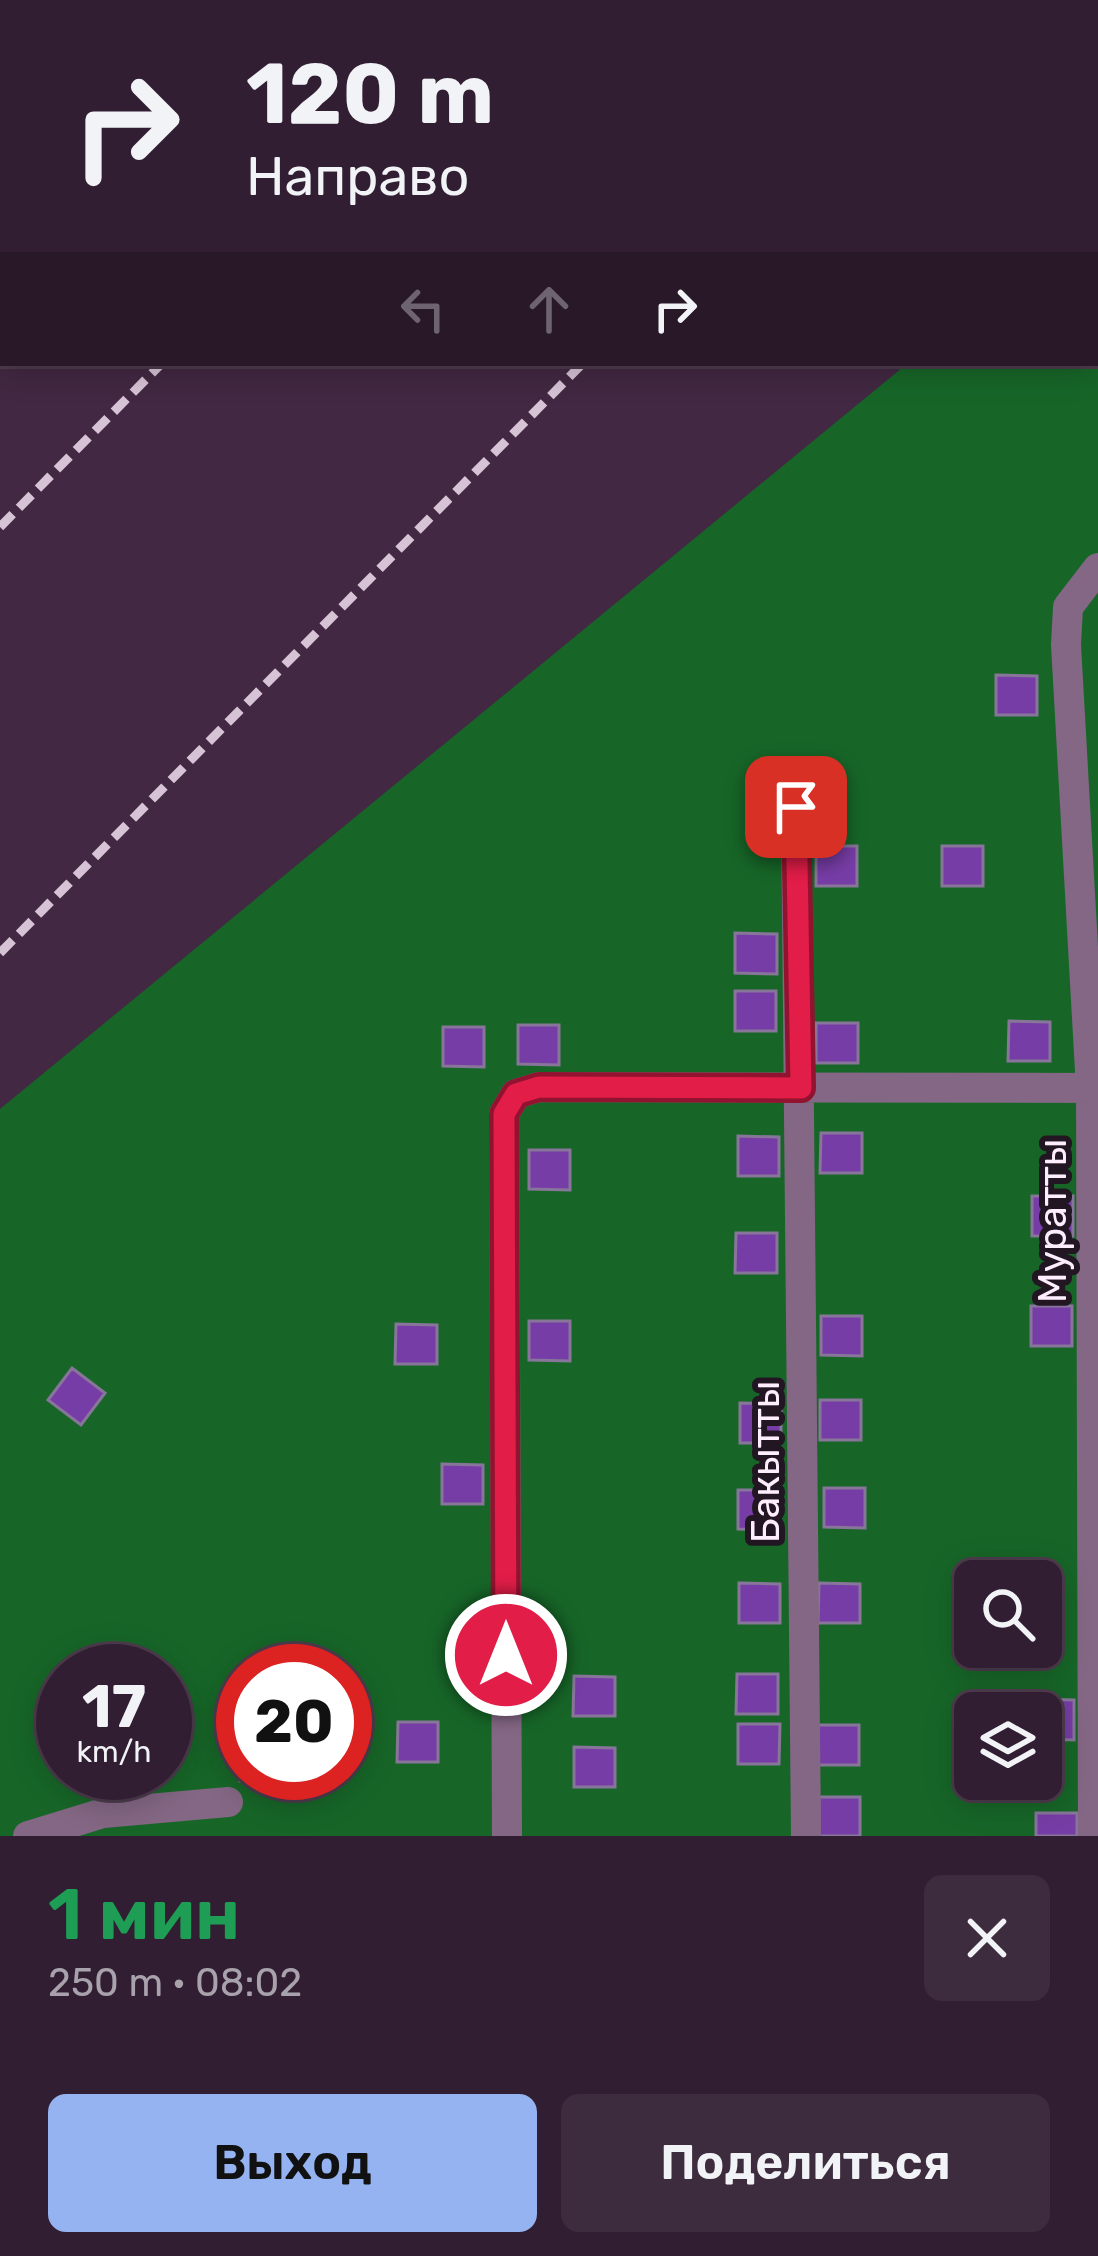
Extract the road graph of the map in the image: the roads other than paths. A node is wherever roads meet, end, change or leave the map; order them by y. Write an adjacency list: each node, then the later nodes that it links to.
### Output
1 (1098, 568): 4 (street, Муратты)
2 (796, 807): 3 (street, Бакытты)
3 (801, 1088): 4 (street); 7 (street); 8 (street, Бакытты)
4 (1094, 1089): 9 (street, Муратты)
5 (229, 1802): 6 (street)
6 (28, 1836)
7 (507, 1836)
8 (806, 1836)
9 (1093, 1836)

